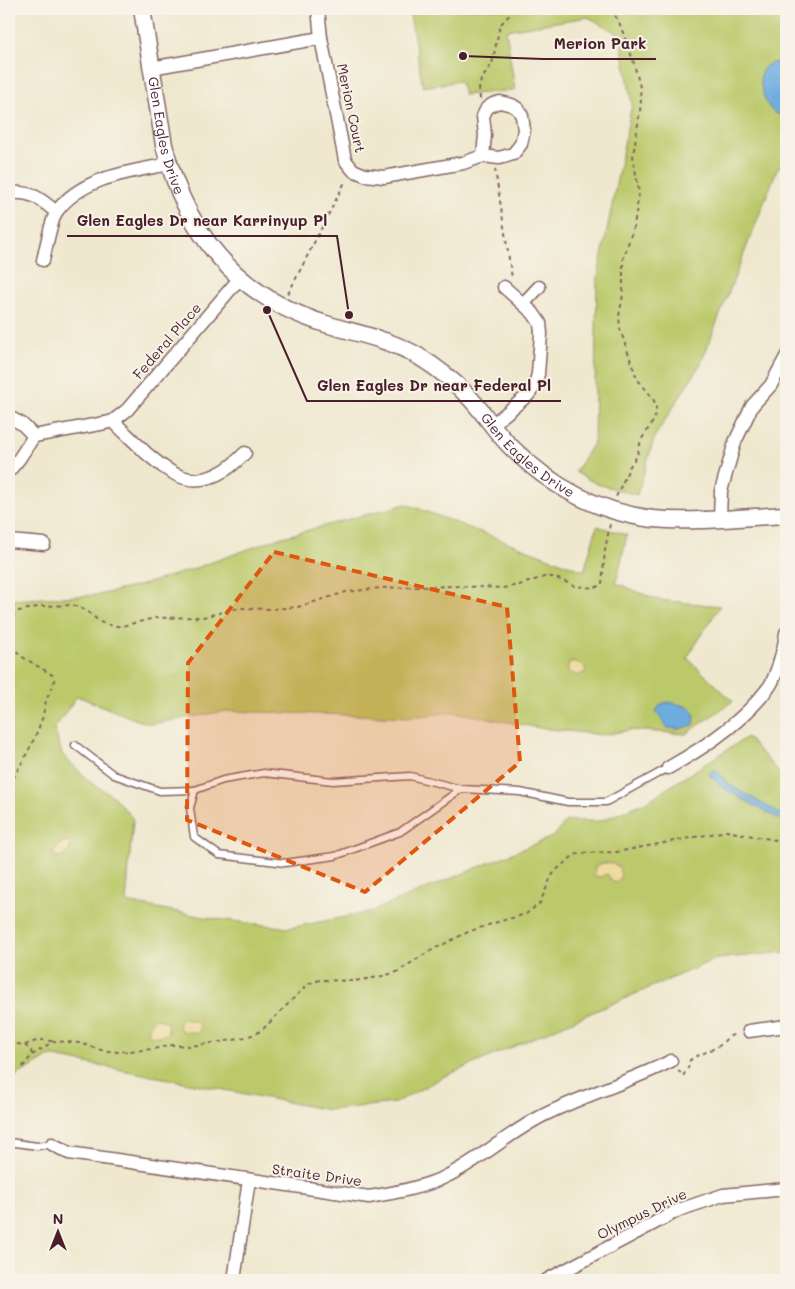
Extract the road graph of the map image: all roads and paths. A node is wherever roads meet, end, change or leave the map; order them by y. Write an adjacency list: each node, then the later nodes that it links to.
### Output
1 (142, 9): 6 (street, Glen Eagles Drive)
2 (318, 9): 5 (street, Merion Court)
3 (515, 9): 7 (path)
4 (611, 9): 26 (path)
5 (321, 38): 6 (street); 10 (street, Merion Court)
6 (151, 68): 9 (street, Glen Eagles Drive)
7 (487, 108): 8 (street); 8 (street, Merion Court)
8 (488, 157): 10 (street, Merion Court); 15 (path)
9 (169, 164): 12 (street); 14 (street, Glen Eagles Drive)
10 (354, 170): 17 (path)
11 (9, 193): 12 (street)
12 (56, 212): 13 (street)
13 (43, 260)
14 (240, 278): 21 (street, Federal Place); 22 (street, Glen Eagles Drive)
15 (504, 287): 18 (street)
16 (539, 287): 18 (street)
17 (286, 298)
18 (523, 304): 22 (street)
19 (786, 357): 28 (street)
20 (9, 416): 23 (street)
21 (113, 421): 23 (street, Federal Place); 24 (street)
22 (492, 425): 26 (street, Glen Eagles Drive)
23 (34, 436): 25 (street)
24 (245, 453)
25 (9, 471)
26 (612, 510): 28 (street, Glen Eagles Drive); 34 (path)
27 (786, 516): 28 (street, Glen Eagles Drive)
28 (720, 518)
29 (9, 541): 30 (street)
30 (44, 544)
31 (786, 633): 33 (street)
32 (75, 745): 36 (lane)
33 (668, 768): 35 (lane)
34 (9, 785)
35 (462, 789): 36 (lane); 36 (lane)
36 (195, 790)
37 (786, 832): 40 (path)
38 (786, 1026): 39 (street)
39 (749, 1031): 44 (path)
40 (54, 1041): 42 (path); 43 (path)
41 (9, 1042): 42 (path)
42 (24, 1045): 43 (path)
43 (32, 1055): 45 (path)
44 (671, 1061): 48 (street, Straite Drive)
45 (20, 1070)
46 (9, 1142): 47 (lane)
47 (52, 1144): 48 (street, Straite Drive)
48 (249, 1180): 50 (street)
49 (786, 1189): 51 (street, Olympus Drive)
50 (234, 1280)
51 (547, 1280)

